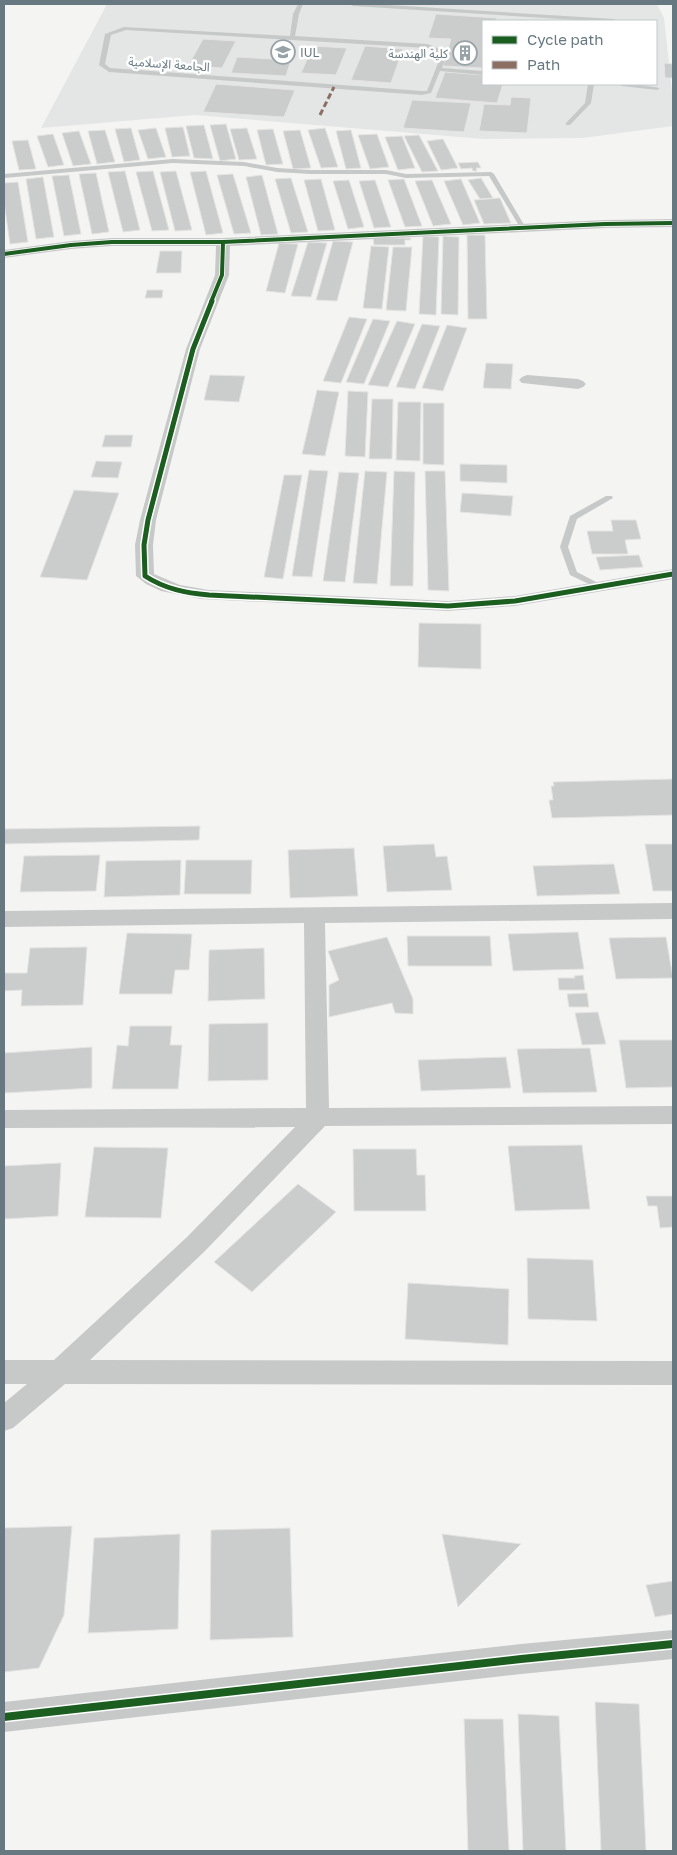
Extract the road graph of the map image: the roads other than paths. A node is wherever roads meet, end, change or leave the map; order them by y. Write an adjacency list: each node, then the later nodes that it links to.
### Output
1 (300, 4): 4 (lane)
2 (354, 4): 3 (lane)
3 (584, 20)
4 (292, 38): 5 (lane, الجامعة الإسلامية); 5 (lane, الجامعة الإسلامية)
5 (438, 70): 6 (lane)
6 (482, 73)
7 (592, 85): 10 (lane)
8 (631, 85): 9 (lane)
9 (657, 88)
10 (568, 124)
11 (4, 176): 13 (lane)
12 (673, 223): 13 (street)
13 (523, 228): 14 (street)
14 (223, 242): 15 (street); 20 (street)
15 (4, 254)
16 (527, 380): 17 (street)
17 (578, 384)
18 (609, 498): 20 (lane)
19 (673, 574): 20 (street)
20 (597, 586)
21 (673, 911): 22 (street)
22 (314, 916): 23 (street); 25 (street)
23 (4, 919)
24 (673, 1115): 25 (street)
25 (318, 1118): 26 (street); 28 (street)
26 (4, 1120)
27 (4, 1372): 28 (street)
28 (60, 1372): 29 (street); 30 (street)
29 (673, 1373)
30 (4, 1419)
31 (673, 1644): 32 (street)
32 (4, 1717)

